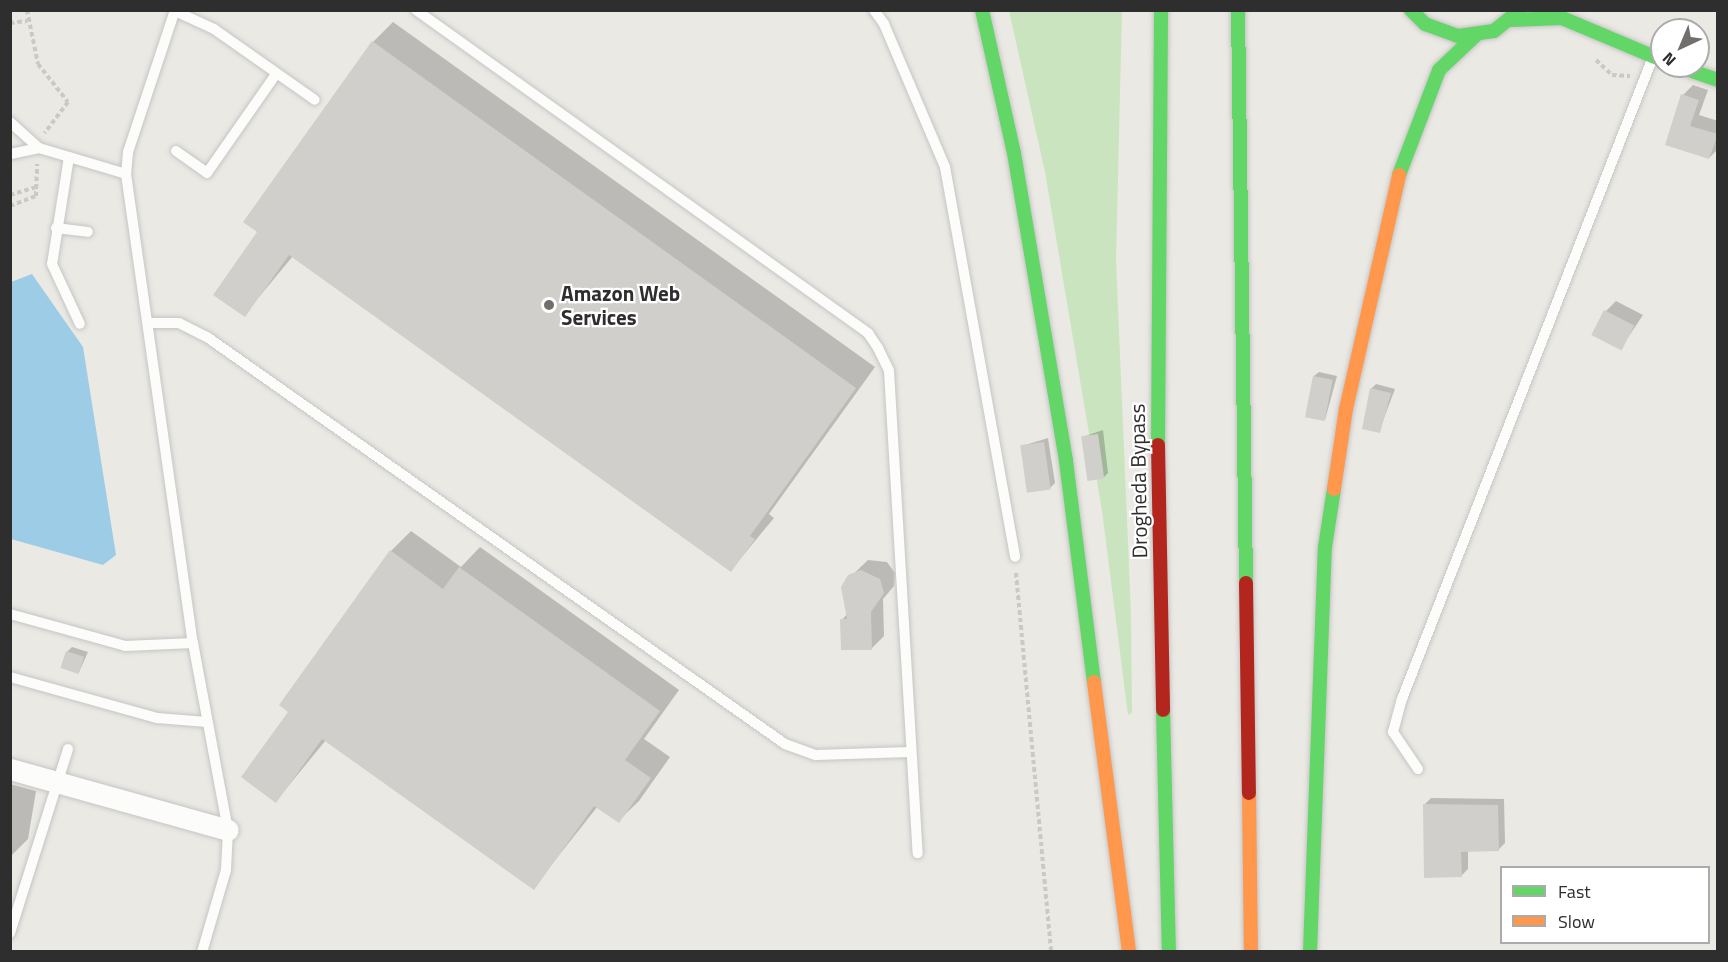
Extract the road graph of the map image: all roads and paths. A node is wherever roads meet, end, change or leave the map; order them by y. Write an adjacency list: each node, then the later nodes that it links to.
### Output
1 (27, 10): 11 (path)
2 (416, 10): 40 (lane)
3 (874, 10): 34 (lane)
4 (982, 10): 49 (main road)
5 (1161, 10): 50 (main road, Drogheda Bypass)
6 (1238, 10): 51 (main road)
7 (1411, 10): 13 (main road)
8 (1579, 10): 14 (main road)
9 (175, 11): 18 (lane); 26 (lane)
10 (1516, 15): 13 (main road); 14 (main road)
11 (27, 21): 12 (path); 22 (path)
12 (10, 23)
13 (1475, 36): 52 (main road)
14 (1634, 49): 16 (main road)
15 (1590, 51): 19 (path)
16 (1650, 56)
17 (1650, 71): 19 (lane)
18 (276, 74): 20 (lane); 23 (lane)
19 (1646, 77): 42 (lane)
20 (315, 100)
21 (10, 122): 22 (lane)
22 (40, 148): 24 (lane); 25 (lane); 27 (path)
23 (176, 151)
24 (10, 154)
25 (69, 157): 26 (lane); 30 (lane)
26 (126, 174): 32 (lane)
27 (36, 187): 28 (path); 29 (path)
28 (10, 195)
29 (10, 206)
30 (56, 228): 31 (lane); 33 (lane)
31 (88, 232)
32 (148, 323): 36 (lane); 40 (lane)
33 (80, 324)
34 (1015, 557): 48 (path)
35 (10, 614): 36 (lane)
36 (193, 643): 38 (lane)
37 (10, 677): 38 (lane)
38 (207, 722): 44 (lane)
39 (68, 749): 43 (lane)
40 (910, 752): 45 (lane)
41 (10, 769): 43 (street)
42 (1418, 769)
43 (54, 782): 44 (street); 46 (lane)
44 (228, 830): 47 (lane)
45 (918, 853)
46 (10, 933)
47 (202, 951)
48 (1051, 951)
49 (1129, 951)
50 (1169, 951)
51 (1251, 951)
52 (1310, 951)

